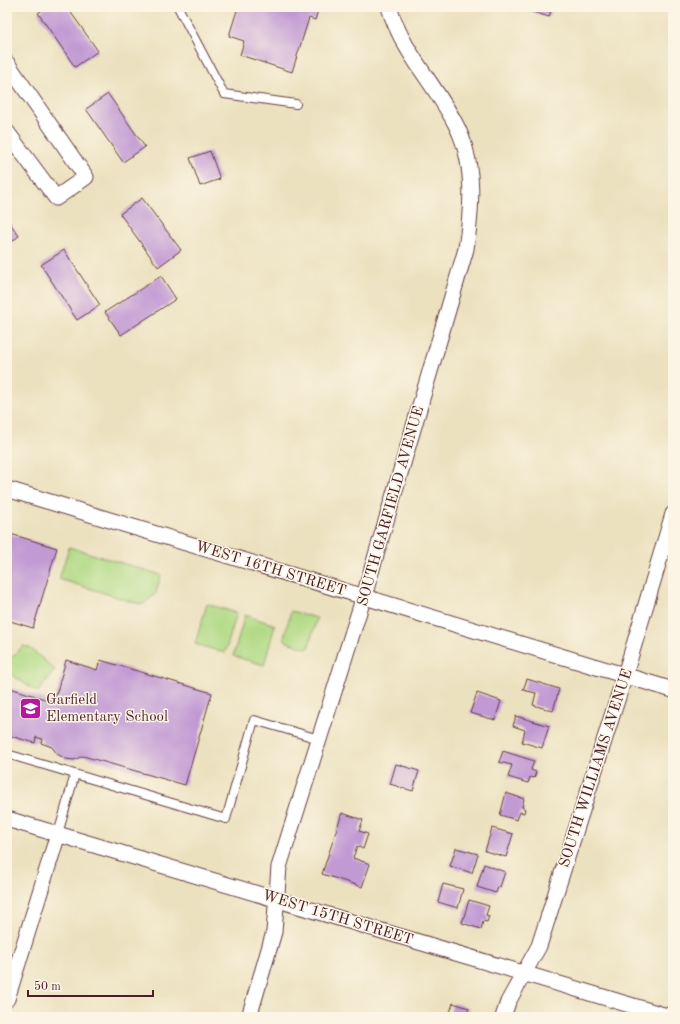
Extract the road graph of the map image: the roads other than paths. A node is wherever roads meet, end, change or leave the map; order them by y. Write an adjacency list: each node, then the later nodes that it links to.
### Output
1 (178, 7): 4 (lane)
2 (389, 7): 8 (street, SOUTH GARFIELD AVENUE)
3 (7, 63): 5 (street)
4 (296, 104)
5 (7, 132)
6 (7, 489): 8 (street, WEST 16TH STREET)
7 (673, 514): 9 (street, SOUTH WILLIAMS AVENUE)
8 (364, 596): 9 (street, WEST 16TH STREET); 11 (street, SOUTH GARFIELD AVENUE)
9 (625, 675): 10 (street, WEST 16TH STREET); 17 (street, SOUTH WILLIAMS AVENUE)
10 (673, 690)
11 (319, 739): 13 (lane); 16 (street, SOUTH GARFIELD AVENUE)
12 (7, 754): 13 (lane)
13 (75, 774): 15 (lane)
14 (7, 819): 15 (street, WEST 15TH STREET)
15 (58, 834): 16 (street, WEST 15TH STREET); 18 (street)
16 (276, 898): 17 (street, WEST 15TH STREET); 19 (street, SOUTH GARFIELD AVENUE)
17 (522, 973): 20 (street, SOUTH WILLIAMS AVENUE); 21 (street, WEST 15TH STREET)
18 (7, 999)
19 (249, 1017)
20 (503, 1017)
21 (667, 1017)

